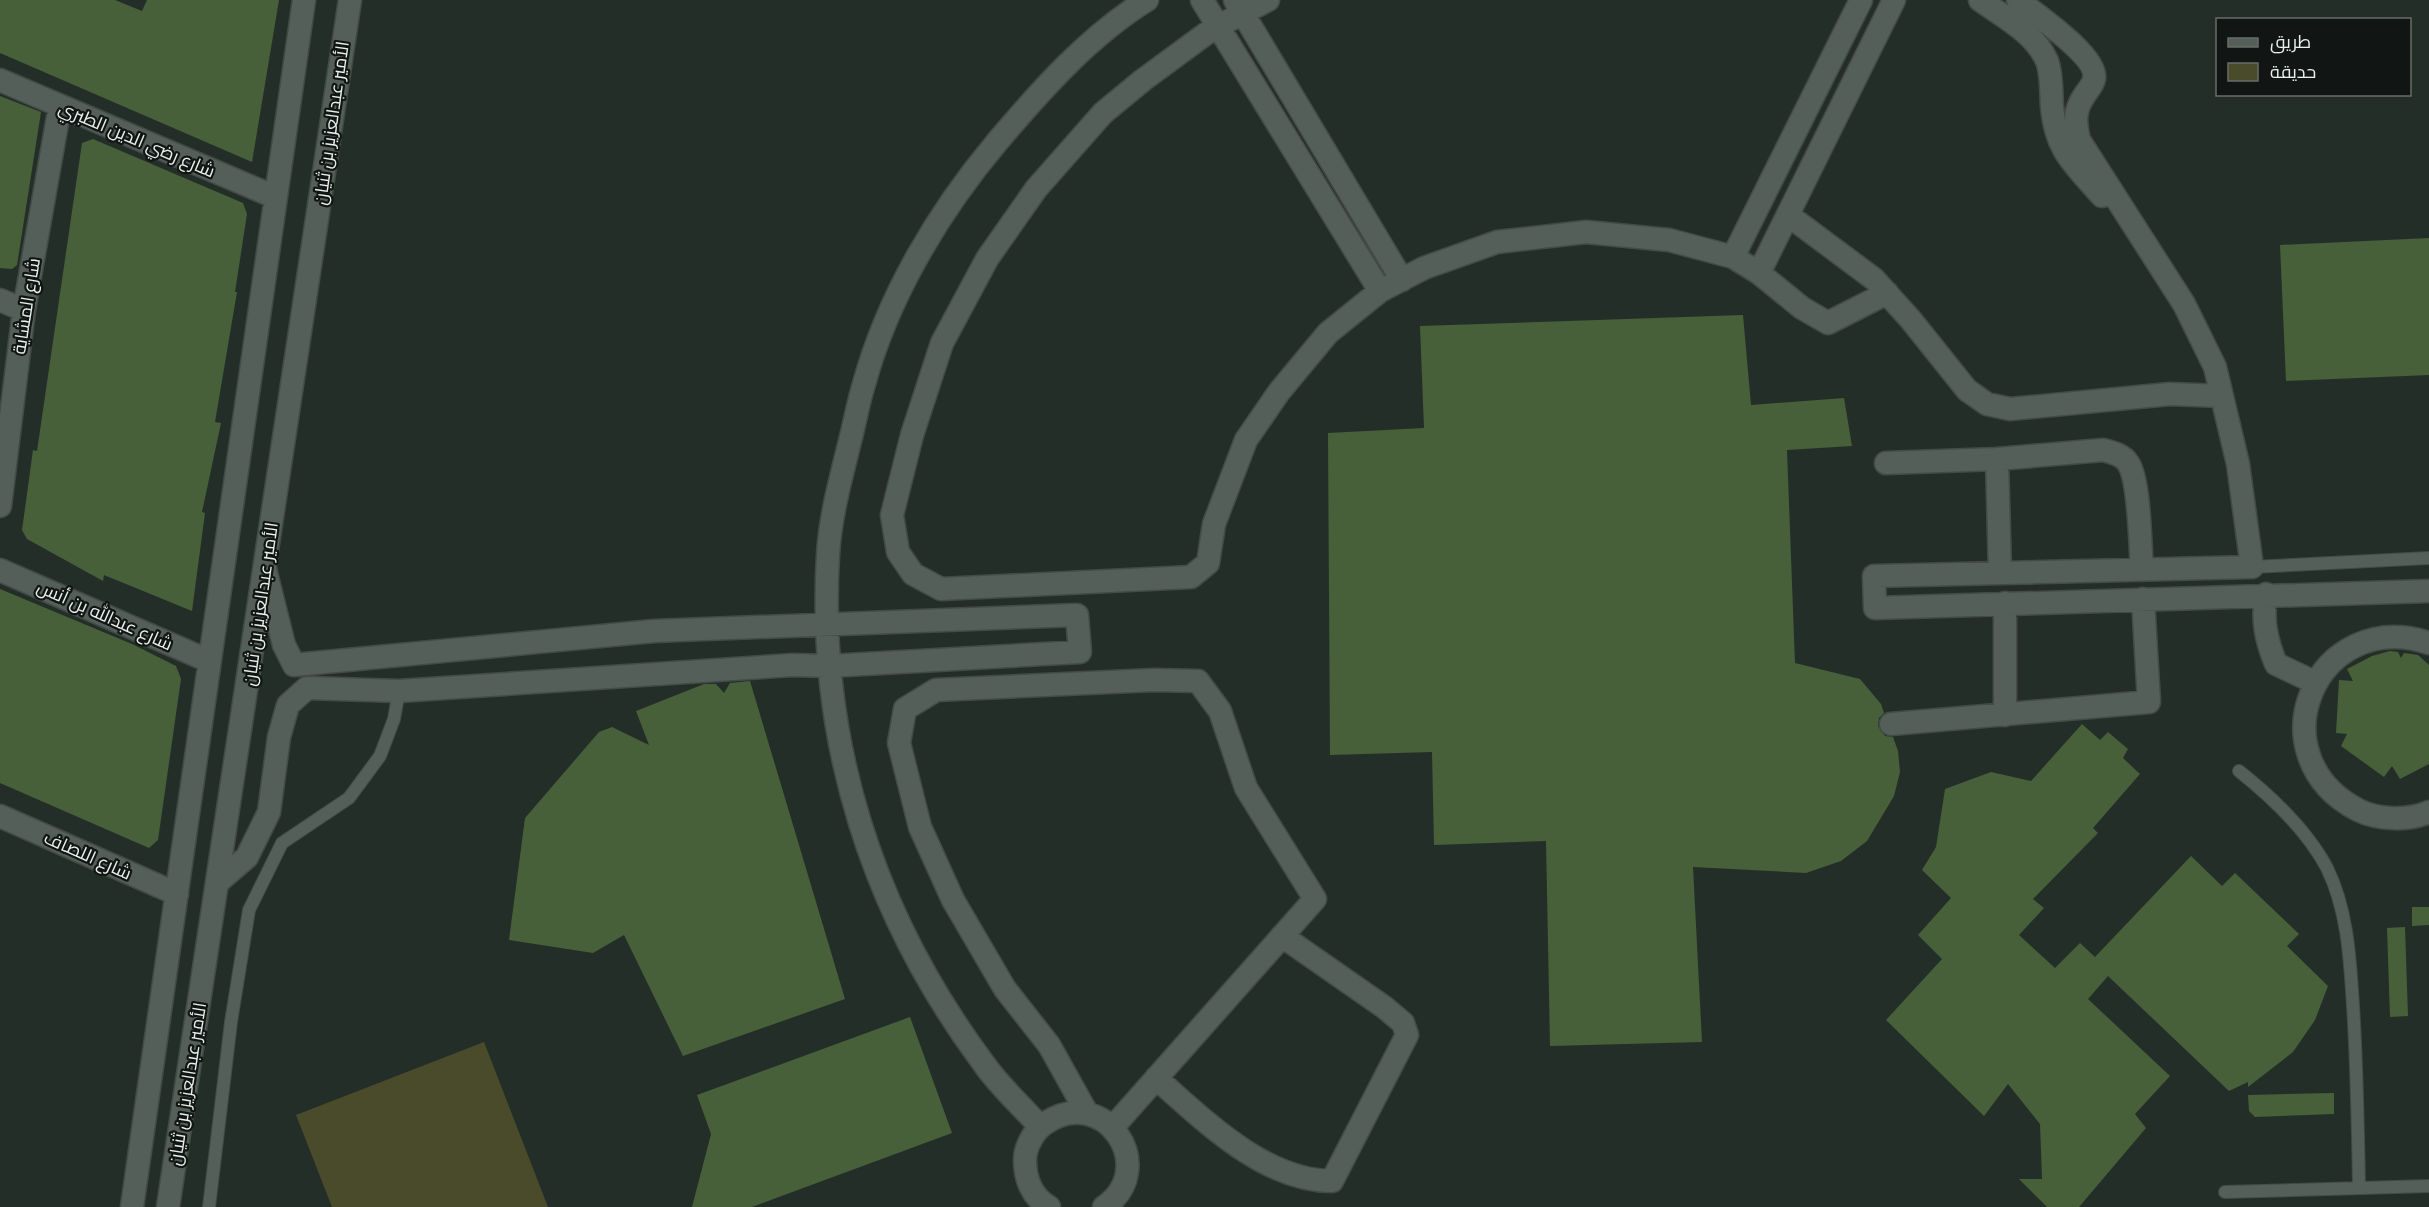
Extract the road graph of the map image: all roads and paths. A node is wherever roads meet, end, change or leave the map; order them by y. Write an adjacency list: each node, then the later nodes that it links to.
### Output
1 (304, 0): 16 (street, الأمير عبدالعزيز بن ثنيان)
2 (350, 0): 32 (street, الأمير عبدالعزيز بن ثنيان)
3 (1130, 0): 13 (street)
4 (1147, 0): 13 (street)
5 (1202, 0): 12 (street)
6 (1268, 0): 11 (street)
7 (1861, 0): 19 (street)
8 (1893, 0): 17 (street)
9 (1980, 0): 18 (street)
10 (2018, 0): 18 (street)
11 (1239, 7): 12 (street); 21 (street)
12 (1218, 26): 22 (street); 22 (street)
13 (1091, 44): 40 (street)
14 (0, 81): 15 (street, شارع رضي الدين الطبري)
15 (60, 106): 16 (street, شارع رضي الدين الطبري); 25 (street, شارع المشاية)
16 (275, 197): 43 (street, الأمير عبدالعزيز بن ثنيان)
17 (1788, 215): 20 (street); 23 (street)
18 (2144, 241): 26 (street)
19 (1732, 257): 20 (street); 21 (street)
20 (1759, 273): 23 (street)
21 (1401, 279): 22 (street)
22 (1380, 291)
23 (1887, 293): 26 (street)
24 (0, 300): 25 (street)
25 (24, 310): 29 (street, شارع المشاية)
26 (2222, 396): 31 (street)
27 (1997, 459): 28 (street); 34 (street); 35 (street)
28 (1886, 463)
29 (0, 506)
30 (2429, 558): 31 (lane)
31 (2252, 567): 34 (street)
32 (265, 569): 42 (street); 52 (street, الأمير عبدالعزيز بن ثنيان)
33 (0, 570): 43 (street, شارع عبدالله بن أنس)
34 (2142, 570): 35 (street)
35 (2000, 573): 39 (street)
36 (2429, 591): 37 (street)
37 (2266, 594): 38 (street); 45 (street)
38 (2143, 599): 39 (street); 47 (street)
39 (2005, 603): 47 (street)
40 (827, 623): 42 (street); 44 (street); 44 (street)
41 (2429, 643): 45 (street)
42 (415, 653): 46 (street)
43 (209, 661): 53 (street, الأمير عبدالعزيز بن ثنيان)
44 (829, 666): 46 (street); 57 (street)
45 (2316, 683): 50 (street)
46 (404, 690): 52 (street); 64 (lane)
47 (2005, 714): 48 (street)
48 (1891, 724)
49 (2240, 771): 60 (lane)
50 (2429, 812)
51 (1, 820): 53 (street, شارع اللصاف)
52 (218, 882): 63 (street, الأمير عبدالعزيز بن ثنيان)
53 (177, 894): 62 (street, الأمير عبدالعزيز بن ثنيان)
54 (1282, 936): 55 (street); 55 (street); 56 (street)
55 (1156, 1078): 58 (street)
56 (1087, 1113): 57 (street); 58 (street)
57 (1040, 1126): 65 (street)
58 (1113, 1127): 66 (street)
59 (2429, 1186): 60 (lane)
60 (2359, 1188): 61 (lane)
61 (2225, 1192)
62 (132, 1207)
63 (168, 1207)
64 (209, 1207)
65 (1049, 1207)
66 (1104, 1207)

